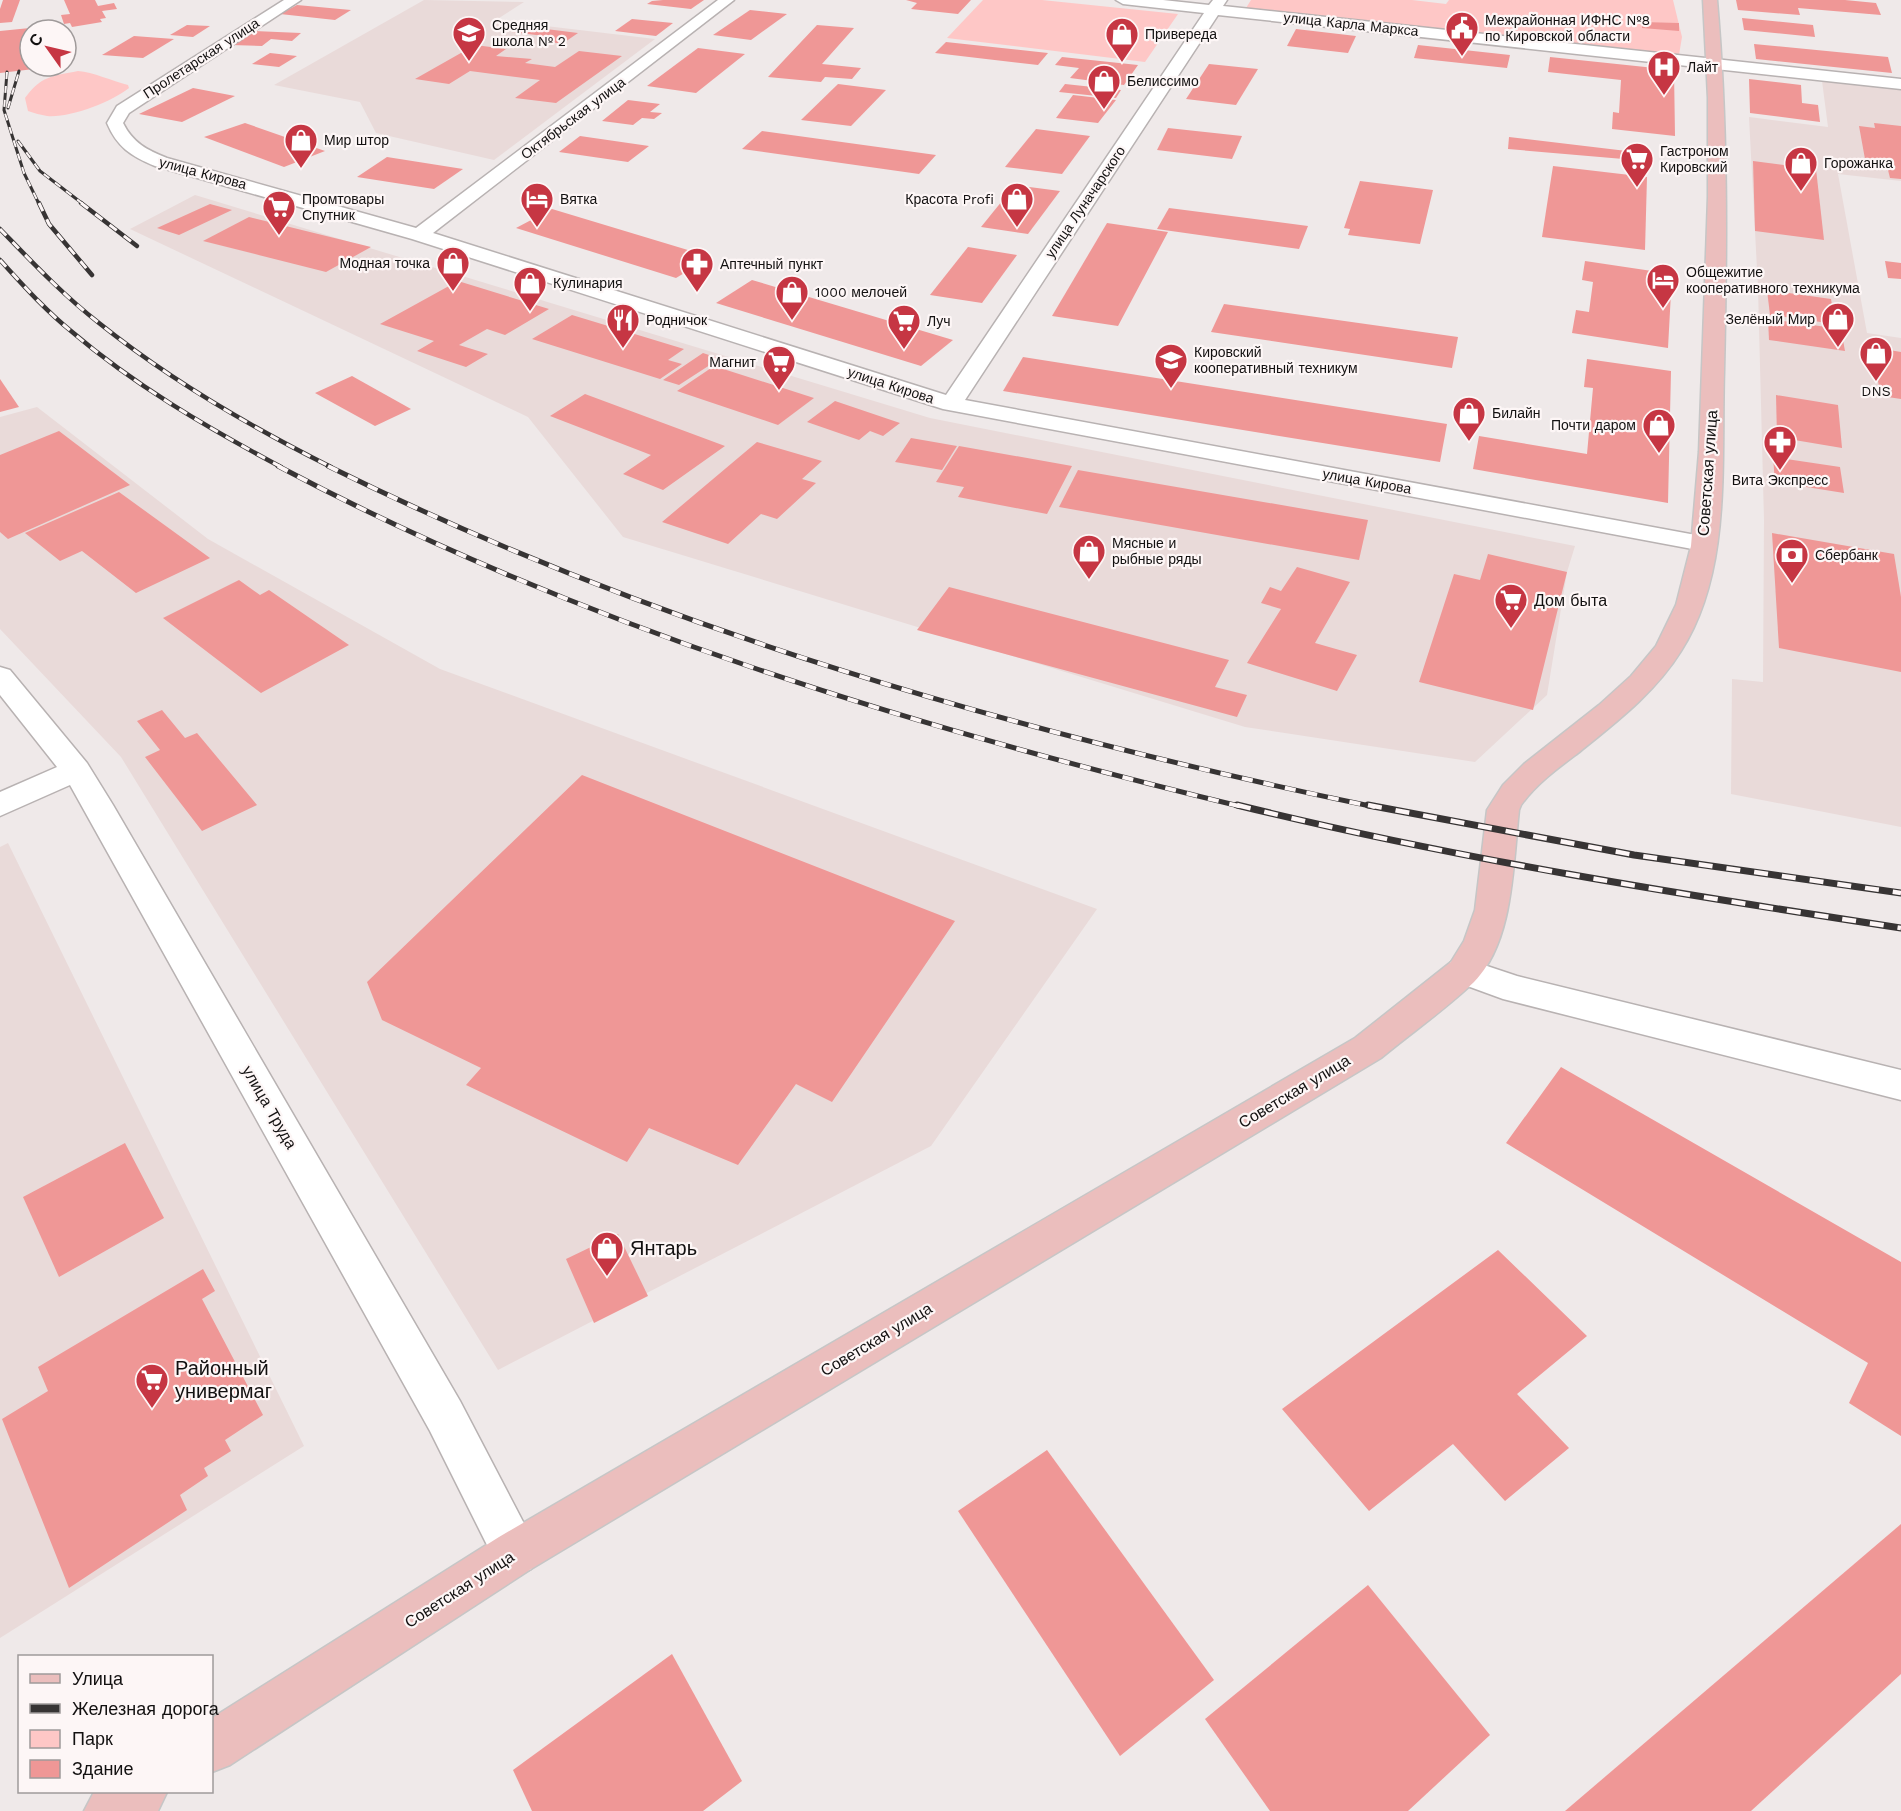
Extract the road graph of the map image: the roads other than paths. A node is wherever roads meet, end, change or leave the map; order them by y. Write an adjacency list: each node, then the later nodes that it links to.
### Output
1 (294, 0): 8 (street, Пролетарская улица)
2 (728, 0): 9 (street, Октябрьская улица)
3 (1123, 0): 5 (street, улица Карла Маркса)
4 (1710, 0): 6 (main road, Советская улица)
5 (1217, 5): 6 (street, улица Карла Маркса); 10 (street, улица Луначарского)
6 (1716, 64): 7 (street, улица Карла Маркса); 11 (main road, Советская улица)
7 (1901, 84)
8 (115, 123): 9 (street, улица Кирова)
9 (419, 235): 10 (street, улица Кирова)
10 (951, 404): 11 (street, улица Кирова)
11 (1703, 543): 15 (main road, Советская улица)
12 (0, 676): 13 (street, улица Труда)
13 (76, 770): 14 (street); 17 (street, улица Труда)
14 (0, 805)
15 (1463, 971): 16 (street); 17 (main road, Советская улица)
16 (1901, 1085)
17 (516, 1553): 18 (main road, Советская улица)
18 (213, 1746)
19 (138, 1793): 20 (main road)
20 (110, 1811)

